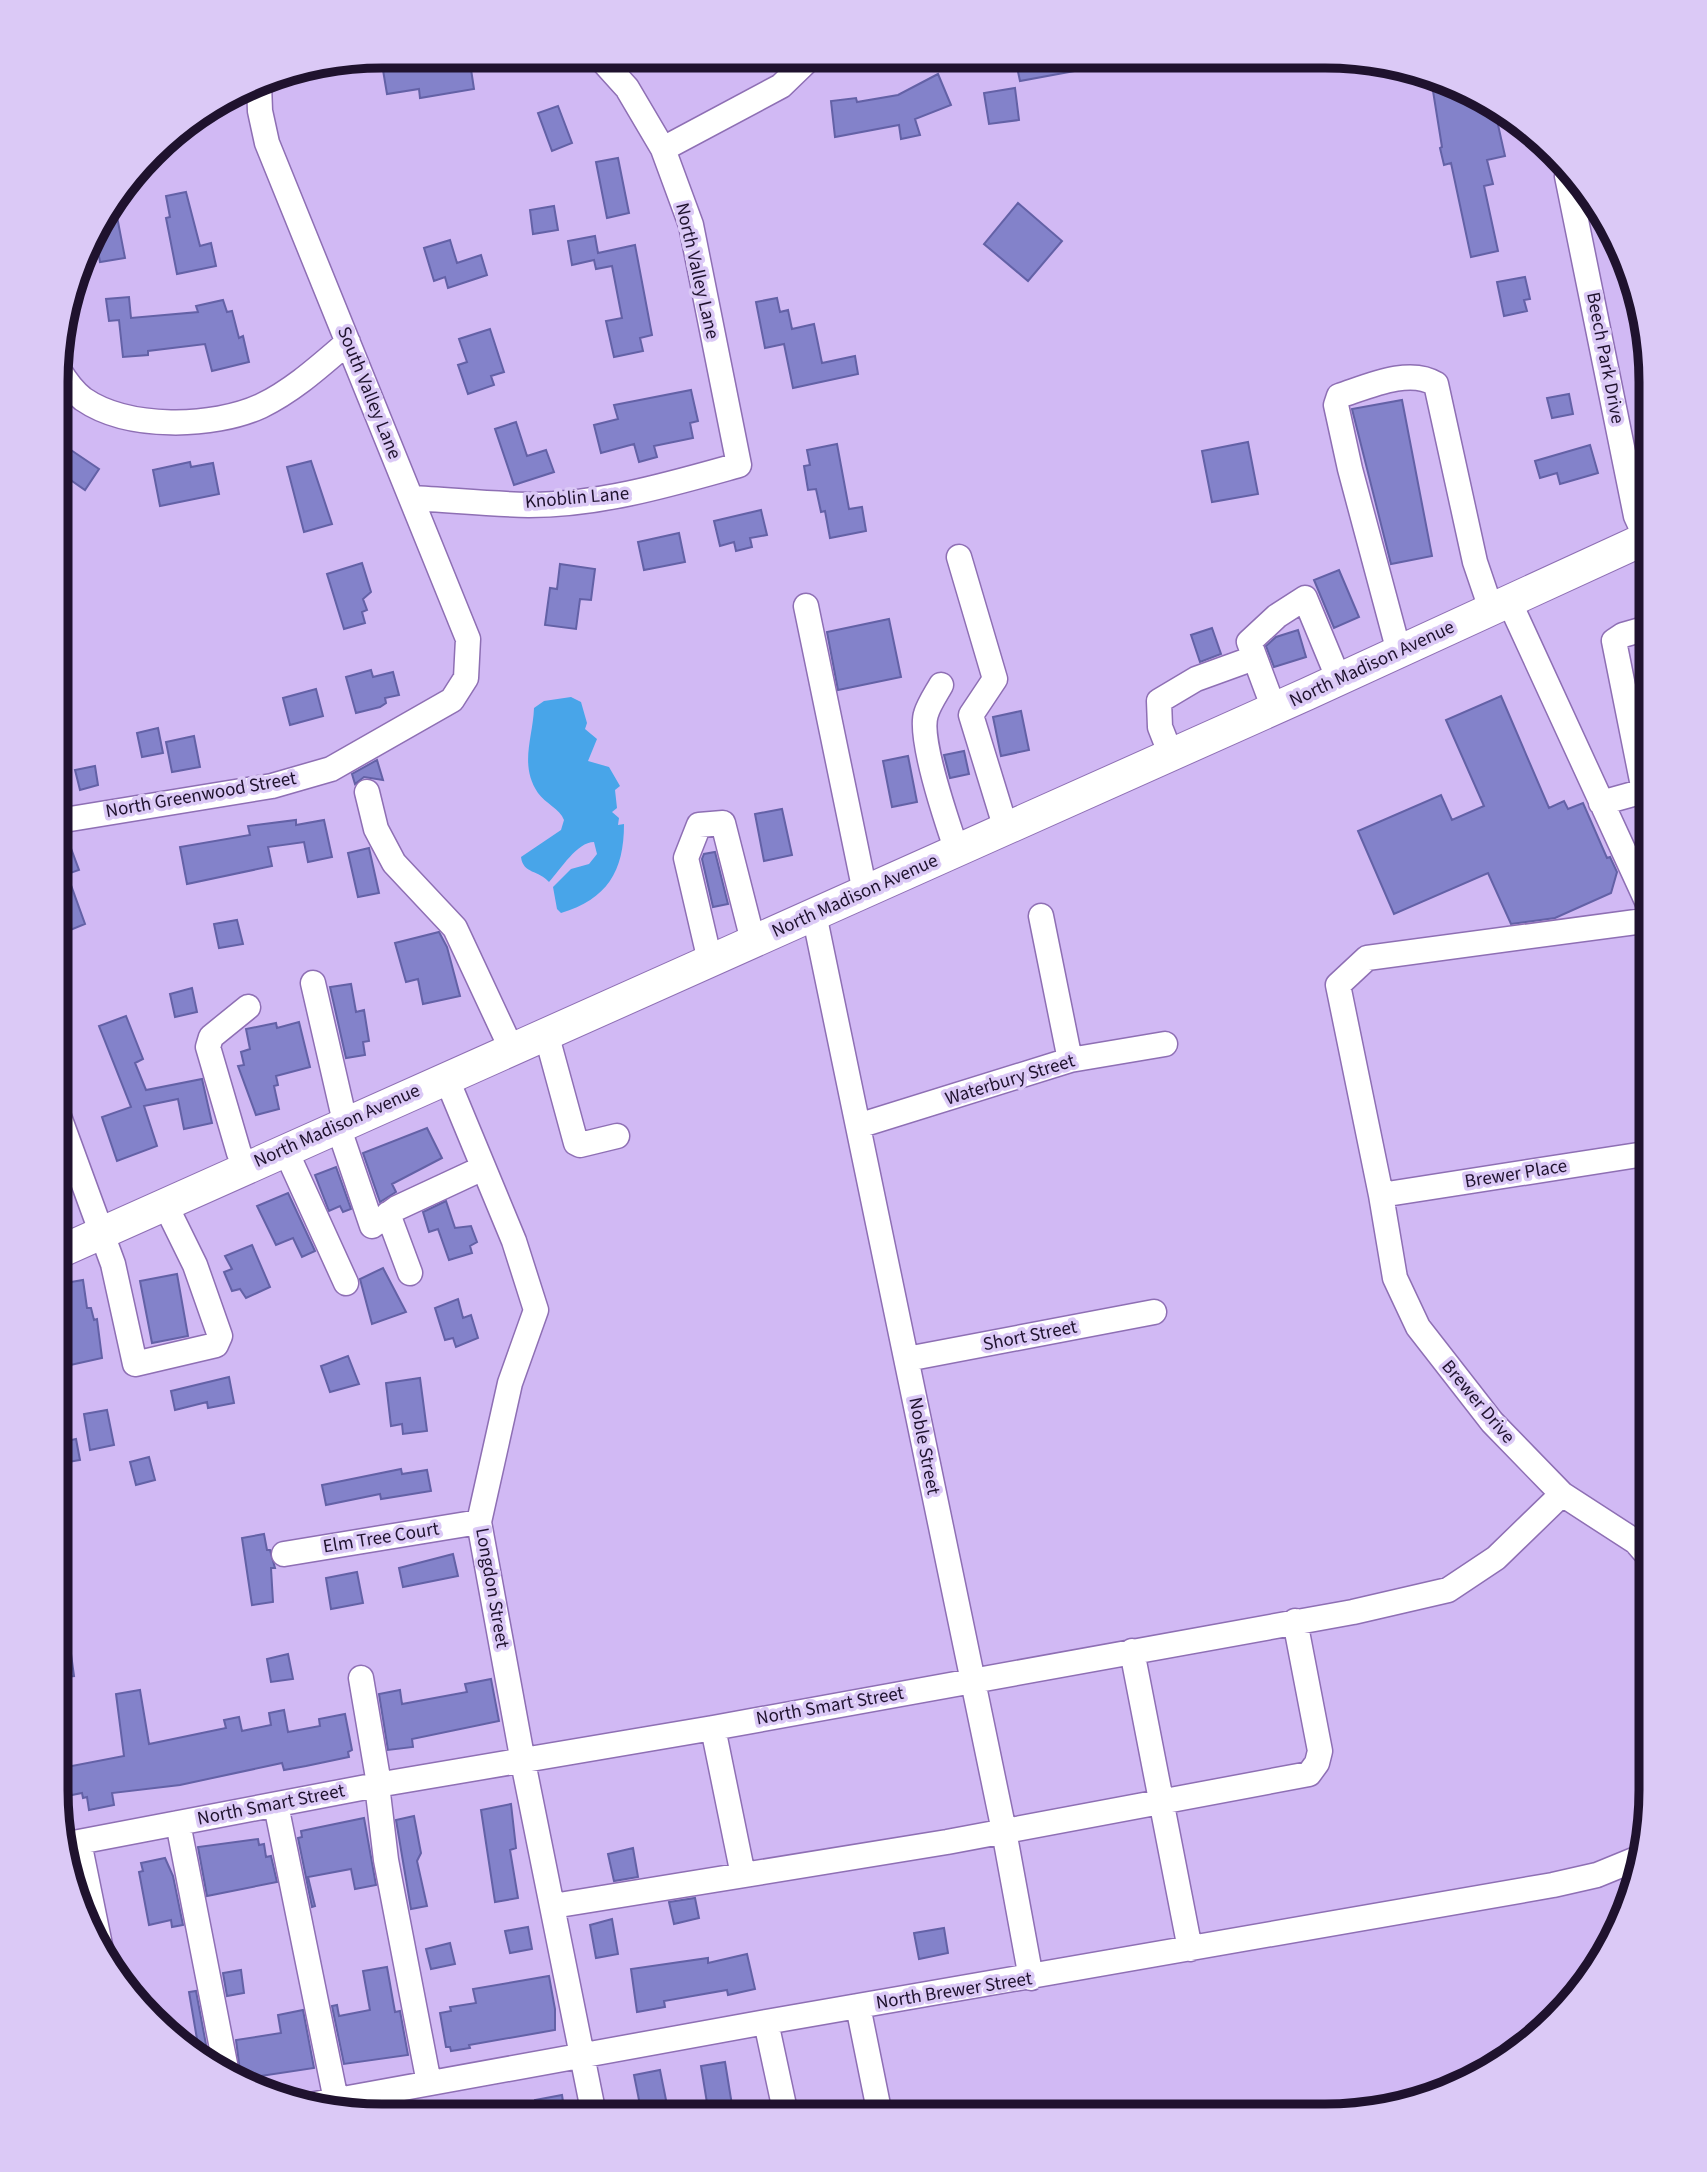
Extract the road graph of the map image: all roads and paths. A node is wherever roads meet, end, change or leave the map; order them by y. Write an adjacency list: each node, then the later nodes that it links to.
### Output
1 (609, 68): 4 (street, North Valley Lane)
2 (800, 68): 4 (street)
3 (259, 93): 6 (street, South Valley Lane)
4 (663, 149): 8 (street, North Valley Lane)
5 (1569, 185): 10 (street, Beech Park Drive)
6 (348, 342): 7 (street); 9 (street, South Valley Lane)
7 (68, 381)
8 (739, 465): 9 (street, Knoblin Lane)
9 (411, 498): 20 (street, South Valley Lane)
10 (1639, 521)
11 (1639, 543): 14 (main road, North Madison Avenue)
12 (959, 557): 28 (street)
13 (806, 606): 31 (street)
14 (1500, 606): 16 (main road, North Madison Avenue); 16 (street); 26 (street)
15 (1639, 630): 23 (street)
16 (1399, 652): 18 (main road, North Madison Avenue)
17 (1254, 658): 18 (street); 21 (street); 22 (street)
18 (1339, 680): 21 (main road, North Madison Avenue)
19 (941, 685): 29 (street)
20 (452, 700): 27 (street, North Greenwood Street)
21 (1274, 709): 22 (main road, North Madison Avenue)
22 (1171, 755): 28 (main road, North Madison Avenue)
23 (1639, 760)
24 (367, 792): 41 (street)
25 (1639, 800): 26 (street)
26 (1601, 803): 30 (street)
27 (68, 819)
28 (1006, 829): 29 (main road, North Madison Avenue)
29 (957, 851): 31 (main road, North Madison Avenue)
30 (1639, 887)
31 (865, 892): 33 (main road, North Madison Avenue)
32 (1639, 913): 52 (street, Brewer Drive)
33 (814, 914): 35 (main road, North Madison Avenue); 45 (street, Noble Street)
34 (1041, 916): 42 (street)
35 (753, 941): 36 (main road, North Madison Avenue); 36 (street)
36 (710, 961): 39 (main road, North Madison Avenue)
37 (313, 983): 44 (street)
38 (247, 1007): 50 (street)
39 (546, 1033): 41 (main road, North Madison Avenue); 46 (street)
40 (1165, 1044): 42 (street, Waterbury Street)
41 (510, 1048): 43 (main road, North Madison Avenue)
42 (1070, 1060): 45 (street, Waterbury Street)
43 (446, 1077): 44 (main road, North Madison Avenue); 51 (street, Longdon Street)
44 (341, 1124): 48 (main road, North Madison Avenue); 54 (street)
45 (858, 1126): 60 (street, Noble Street)
46 (617, 1136)
47 (68, 1142): 55 (street)
48 (285, 1149): 50 (main road, North Madison Avenue); 58 (street)
49 (1639, 1155): 52 (street, Brewer Place)
50 (248, 1166): 53 (main road, North Madison Avenue)
51 (483, 1168): 54 (street); 62 (street, Longdon Street)
52 (1381, 1195): 61 (street, Brewer Drive)
53 (165, 1204): 55 (main road, North Madison Avenue); 55 (street)
54 (388, 1214): 57 (street)
55 (100, 1233): 56 (main road, North Madison Avenue)
56 (68, 1248)
57 (410, 1273)
58 (346, 1283)
59 (1154, 1312): 60 (street, Short Street)
60 (907, 1359): 68 (street, Noble Street)
61 (1562, 1494): 63 (street, Brewer Drive); 65 (street, North Smart Street)
62 (479, 1522): 64 (street, Elm Tree Court); 70 (street, Longdon Street)
63 (1639, 1545)
64 (284, 1553)
65 (1295, 1621): 66 (street, North Smart Street); 72 (street)
66 (1132, 1651): 68 (street, North Smart Street); 72 (street)
67 (360, 1678): 71 (street)
68 (972, 1682): 69 (street, North Smart Street); 75 (street, Noble Street)
69 (712, 1728): 70 (street, North Smart Street); 78 (street)
70 (523, 1762): 71 (street, North Smart Street); 79 (street, Longdon Street)
71 (378, 1784): 73 (street, North Smart Street); 86 (street)
72 (1161, 1802): 75 (street); 80 (street)
73 (276, 1805): 74 (street, North Smart Street); 87 (street)
74 (178, 1823): 76 (street, North Smart Street); 85 (street)
75 (1004, 1830): 78 (street); 81 (street, Noble Street)
76 (73, 1843)
77 (1630, 1861): 80 (street, North Brewer Street)
78 (743, 1875): 79 (street)
79 (553, 1906): 84 (street, Longdon Street)
80 (1189, 1949): 81 (street, North Brewer Street)
81 (1031, 1978): 82 (street, North Brewer Street)
82 (858, 2006): 83 (street, North Brewer Street); 91 (street)
83 (766, 2022): 84 (street, North Brewer Street); 90 (street)
84 (582, 2055): 86 (street, North Brewer Street); 89 (street, Longdon Street)
85 (225, 2062)
86 (429, 2083): 88 (street, North Brewer Street)
87 (337, 2101)
88 (339, 2101)
89 (592, 2104)
90 (784, 2104)
91 (878, 2104)

